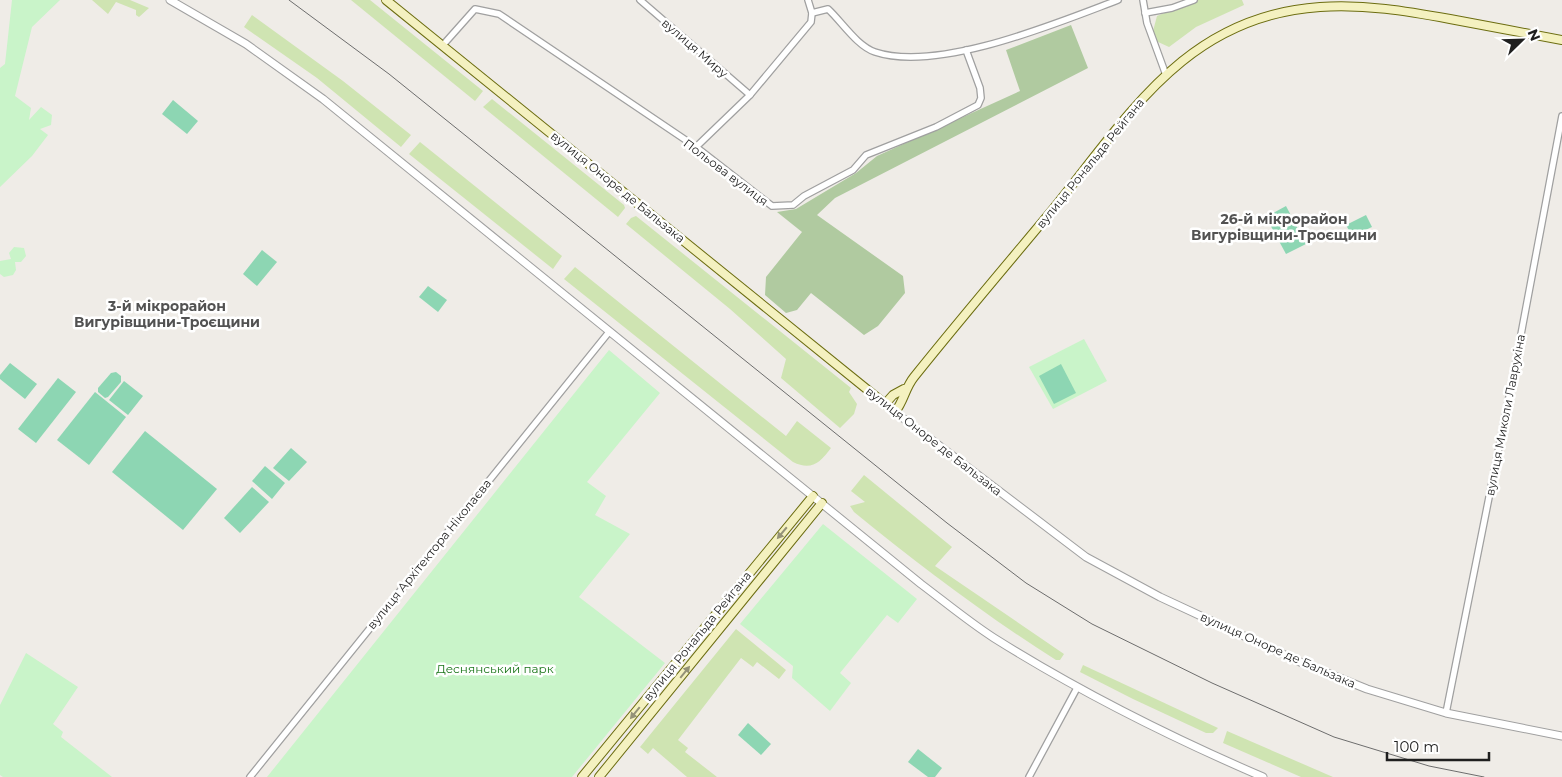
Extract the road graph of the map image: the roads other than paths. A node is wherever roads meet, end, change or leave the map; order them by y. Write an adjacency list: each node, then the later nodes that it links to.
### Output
1 (170, 0): 17 (street)
2 (386, 0): 11 (main road, вулиця Оноре де Бальзака)
3 (640, 0): 14 (street, вулиця Миру)
4 (808, 0): 8 (street)
5 (1118, 0): 12 (street)
6 (1143, 0): 9 (street)
7 (1194, 0): 9 (street)
8 (812, 13): 12 (street); 14 (street)
9 (1145, 13): 13 (street)
10 (1562, 40): 13 (main road, вулиця Рональда Рейгана)
11 (443, 46): 16 (street, Польова вулиця); 19 (main road, вулиця Оноре де Бальзака)
12 (966, 50): 16 (street, Польова вулиця)
13 (1166, 75): 18 (main road, вулиця Рональда Рейгана)
14 (750, 96): 16 (street)
15 (1562, 116): 24 (street, вулиця Миколи Лаврухіна)
16 (696, 147)
17 (609, 332): 21 (street); 26 (street, вулиця Архітектора Ніколаєва)
18 (904, 390): 19 (main road, вулиця Рональда Рейгана); 20 (main road, вулиця Рональда Рейгана)
19 (885, 404): 20 (main road, вулиця Оноре де Бальзака)
20 (895, 412): 24 (street, вулиця Оноре де Бальзака)
21 (813, 496): 22 (street); 27 (main road, вулиця Рональда Рейгана, one-way to 27)
22 (822, 504): 23 (street); 28 (main road, вулиця Рональда Рейгана, one-way to 22)
23 (1077, 688): 29 (street); 30 (street)
24 (1446, 713): 25 (street, вулиця Оноре де Бальзака)
25 (1562, 736)
26 (250, 777)
27 (582, 777)
28 (599, 777)
29 (1029, 777)
30 (1263, 777)

